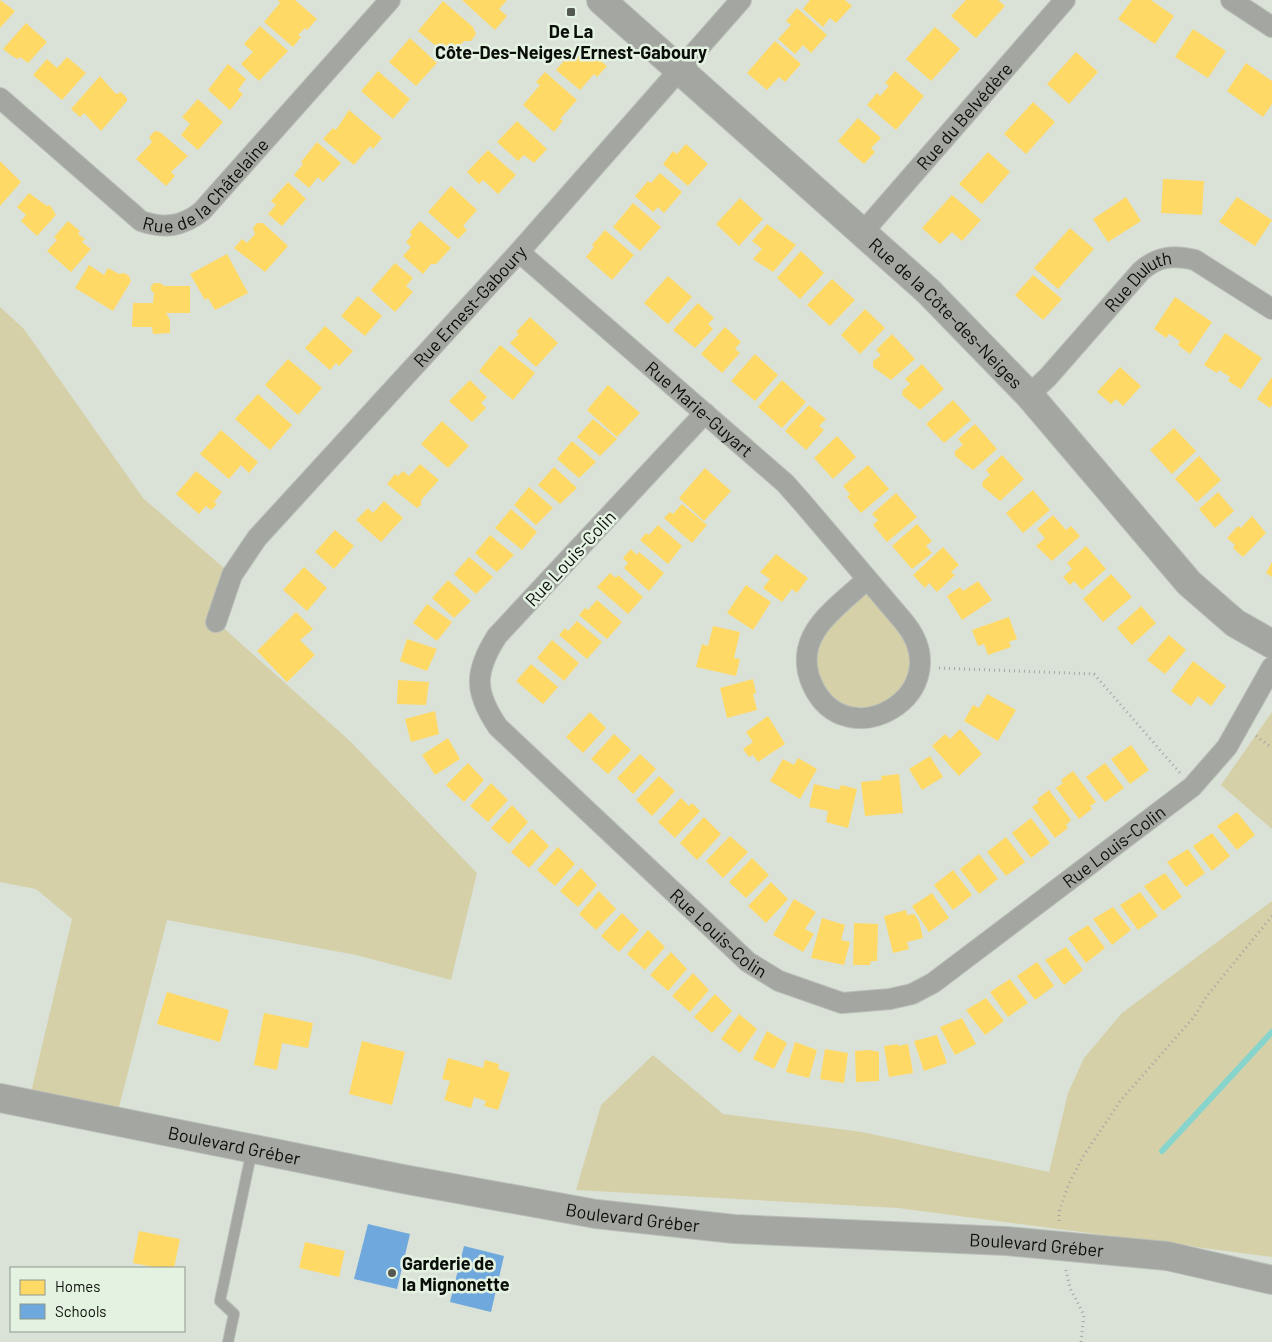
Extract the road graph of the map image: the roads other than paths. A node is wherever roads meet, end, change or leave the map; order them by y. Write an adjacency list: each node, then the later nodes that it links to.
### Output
1 (390, 0): 8 (street, Rue de la Châtelaine)
2 (601, 0): 7 (street, Rue de la Côte-des-Neiges)
3 (741, 0): 7 (street, Rue Ernest-Gaboury)
4 (1066, 0): 9 (street, Rue du Belvédère)
5 (1231, 0): 6 (street)
6 (1272, 27)
7 (679, 70): 9 (street, Rue de la Côte-des-Neiges); 10 (street, Rue Ernest-Gaboury)
8 (0, 98)
9 (863, 232): 12 (street, Rue de la Côte-des-Neiges)
10 (518, 252): 13 (street, Rue Marie-Guyart); 15 (street, Rue Ernest-Gaboury)
11 (1272, 309): 12 (street, Rue Duluth)
12 (1029, 395): 16 (street, Rue de la Côte-des-Neiges)
13 (705, 413): 14 (street, Rue Marie-Guyart); 17 (street, Rue Louis-Colin)
14 (867, 579): 14 (street, Rue Marie-Guyart)
15 (216, 622)
16 (1272, 644)
17 (1272, 667)
18 (0, 1098): 19 (street, Boulevard Gréber)
19 (252, 1150): 20 (street, Boulevard Gréber); 21 (lane)
20 (1272, 1280)
21 (228, 1342)

